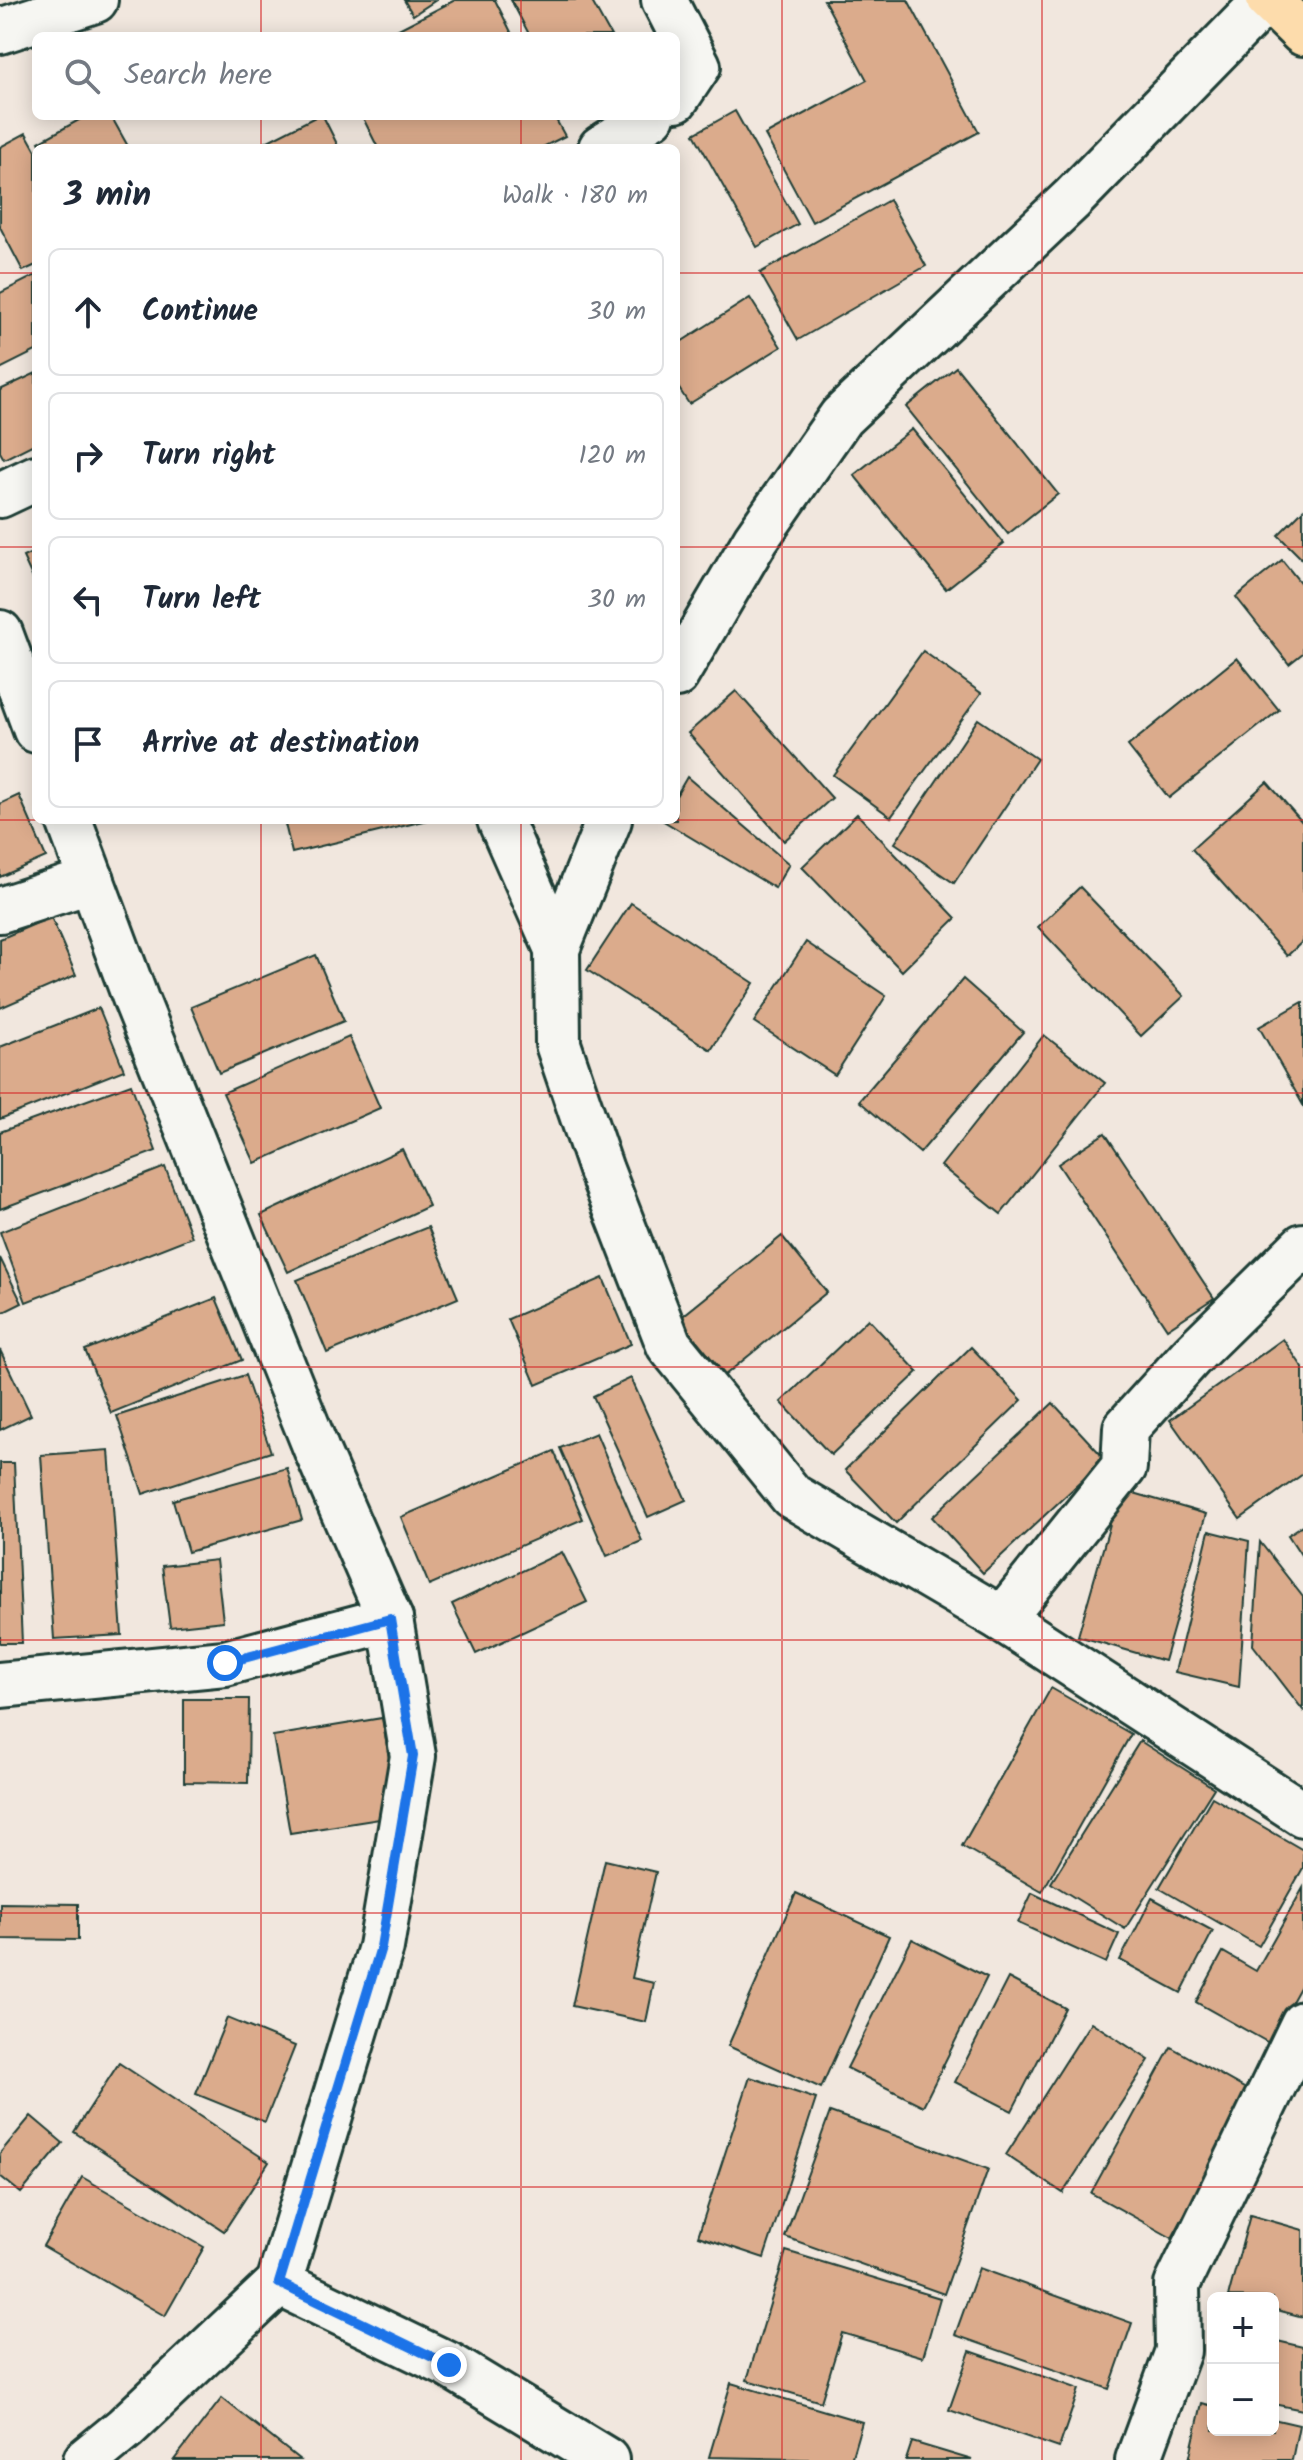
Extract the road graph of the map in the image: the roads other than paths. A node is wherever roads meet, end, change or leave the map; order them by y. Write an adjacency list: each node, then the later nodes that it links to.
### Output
1 (95, 0): 4 (street)
2 (664, 0): 6 (street)
3 (1267, 0): 5 (main road); 12 (street)
4 (0, 31)
5 (1303, 33)
6 (680, 93)
7 (646, 120): 8 (street)
8 (607, 144)
9 (32, 480): 10 (street)
10 (0, 495)
11 (0, 633): 13 (street)
12 (680, 668)
13 (32, 719)
14 (71, 824): 17 (street)
15 (502, 824): 19 (street)
16 (607, 824): 19 (street)
17 (92, 880): 18 (street); 21 (street)
18 (0, 910)
19 (557, 949): 22 (street)
20 (1303, 1246): 22 (street)
21 (390, 1619): 23 (street); 26 (street)
22 (1002, 1619): 24 (street)
23 (0, 1685)
24 (1303, 1814)
25 (1303, 2024): 29 (street)
26 (279, 2283): 27 (street); 28 (street)
27 (86, 2460)
28 (606, 2460)
29 (1138, 2460)

